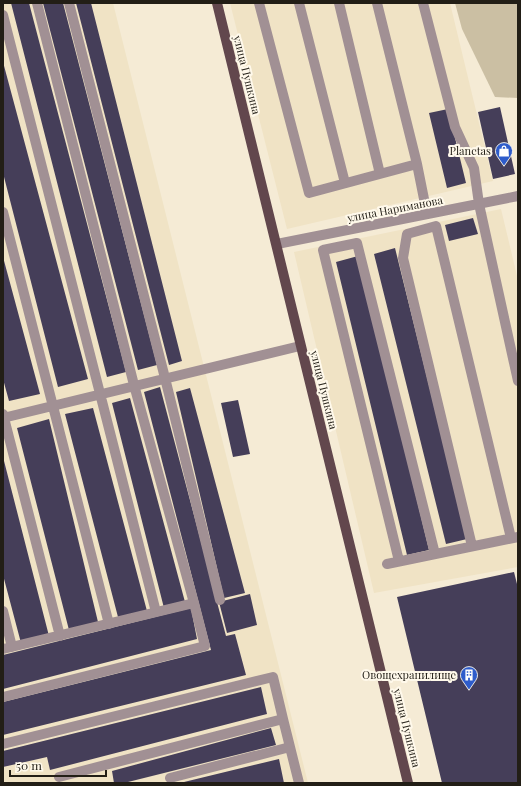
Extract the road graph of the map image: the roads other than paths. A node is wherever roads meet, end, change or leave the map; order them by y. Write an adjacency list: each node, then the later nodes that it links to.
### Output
1 (37, 3): 23 (street)
2 (69, 3): 21 (street)
3 (217, 3): 19 (main road, улица Пушкина)
4 (259, 3): 12 (street)
5 (299, 3): 12 (street)
6 (339, 3): 11 (street)
7 (377, 3): 10 (street)
8 (423, 3): 14 (street)
9 (3, 15): 24 (street)
10 (417, 164): 11 (street); 16 (street)
11 (380, 174): 12 (street)
12 (345, 183)
13 (518, 196): 14 (street, улица Нариманова)
14 (478, 204): 16 (street, улица Нариманова); 22 (street)
15 (3, 212): 25 (street)
16 (427, 214): 17 (street, улица Нариманова)
17 (404, 219): 18 (street); 19 (street, улица Нариманова)
18 (406, 234): 27 (street); 28 (street)
19 (277, 244): 20 (main road, улица Пушкина)
20 (300, 346): 21 (street); 46 (main road, улица Пушкина)
21 (165, 378): 23 (street); 32 (street)
22 (518, 382)
23 (134, 385): 24 (street); 33 (street)
24 (100, 394): 25 (street); 35 (street)
25 (54, 405): 26 (street); 36 (street)
26 (3, 416): 37 (street)
27 (514, 537): 28 (street)
28 (472, 546): 29 (street)
29 (435, 554): 30 (street); 30 (street)
30 (399, 561): 31 (street)
31 (387, 564)
32 (220, 600)
33 (194, 603): 35 (street); 39 (street)
34 (3, 611): 38 (street)
35 (156, 612): 36 (street)
36 (109, 624): 37 (street)
37 (60, 636): 38 (street)
38 (8, 648)
39 (3, 697)
40 (283, 719): 41 (street); 42 (street); 43 (street)
41 (3, 744)
42 (290, 747): 44 (street); 45 (street)
43 (59, 777)
44 (170, 778)
45 (299, 783)
46 (408, 783)

